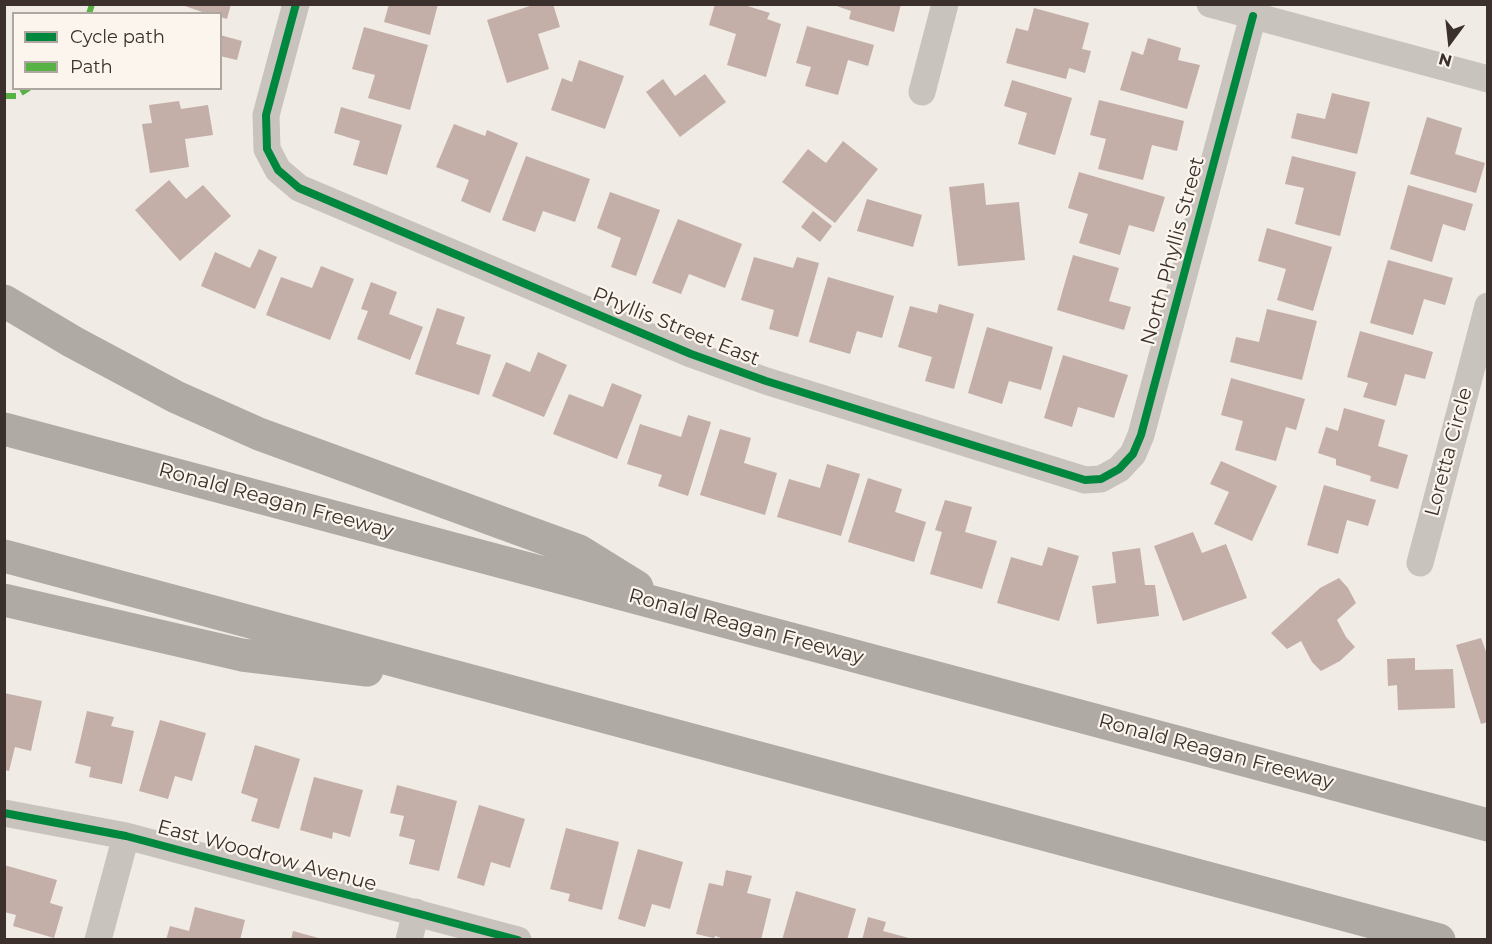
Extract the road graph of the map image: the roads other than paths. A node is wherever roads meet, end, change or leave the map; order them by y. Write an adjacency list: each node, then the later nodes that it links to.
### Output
1 (296, 4): 10 (street, Phyllis Street East)
2 (945, 4): 6 (street)
3 (1210, 4): 4 (street)
4 (1253, 16): 5 (street); 10 (street, North Phyllis Street)
5 (1488, 79)
6 (922, 92)
7 (4, 302): 14 (highway)
8 (1488, 306): 12 (street, Loretta Circle)
9 (4, 429): 14 (highway, Ronald Reagan Freeway)
10 (1101, 479)
11 (4, 556): 15 (highway)
12 (1420, 563)
13 (4, 600): 15 (highway)
14 (667, 606): 17 (highway, Ronald Reagan Freeway)
15 (488, 685): 23 (highway)
16 (4, 813): 18 (street, East Woodrow Avenue)
17 (1488, 825)
18 (126, 836): 19 (street, East Woodrow Avenue); 20 (street)
19 (416, 912): 21 (street); 22 (street, East Woodrow Avenue)
20 (98, 939)
21 (409, 939)
22 (518, 939)
23 (1439, 939)

